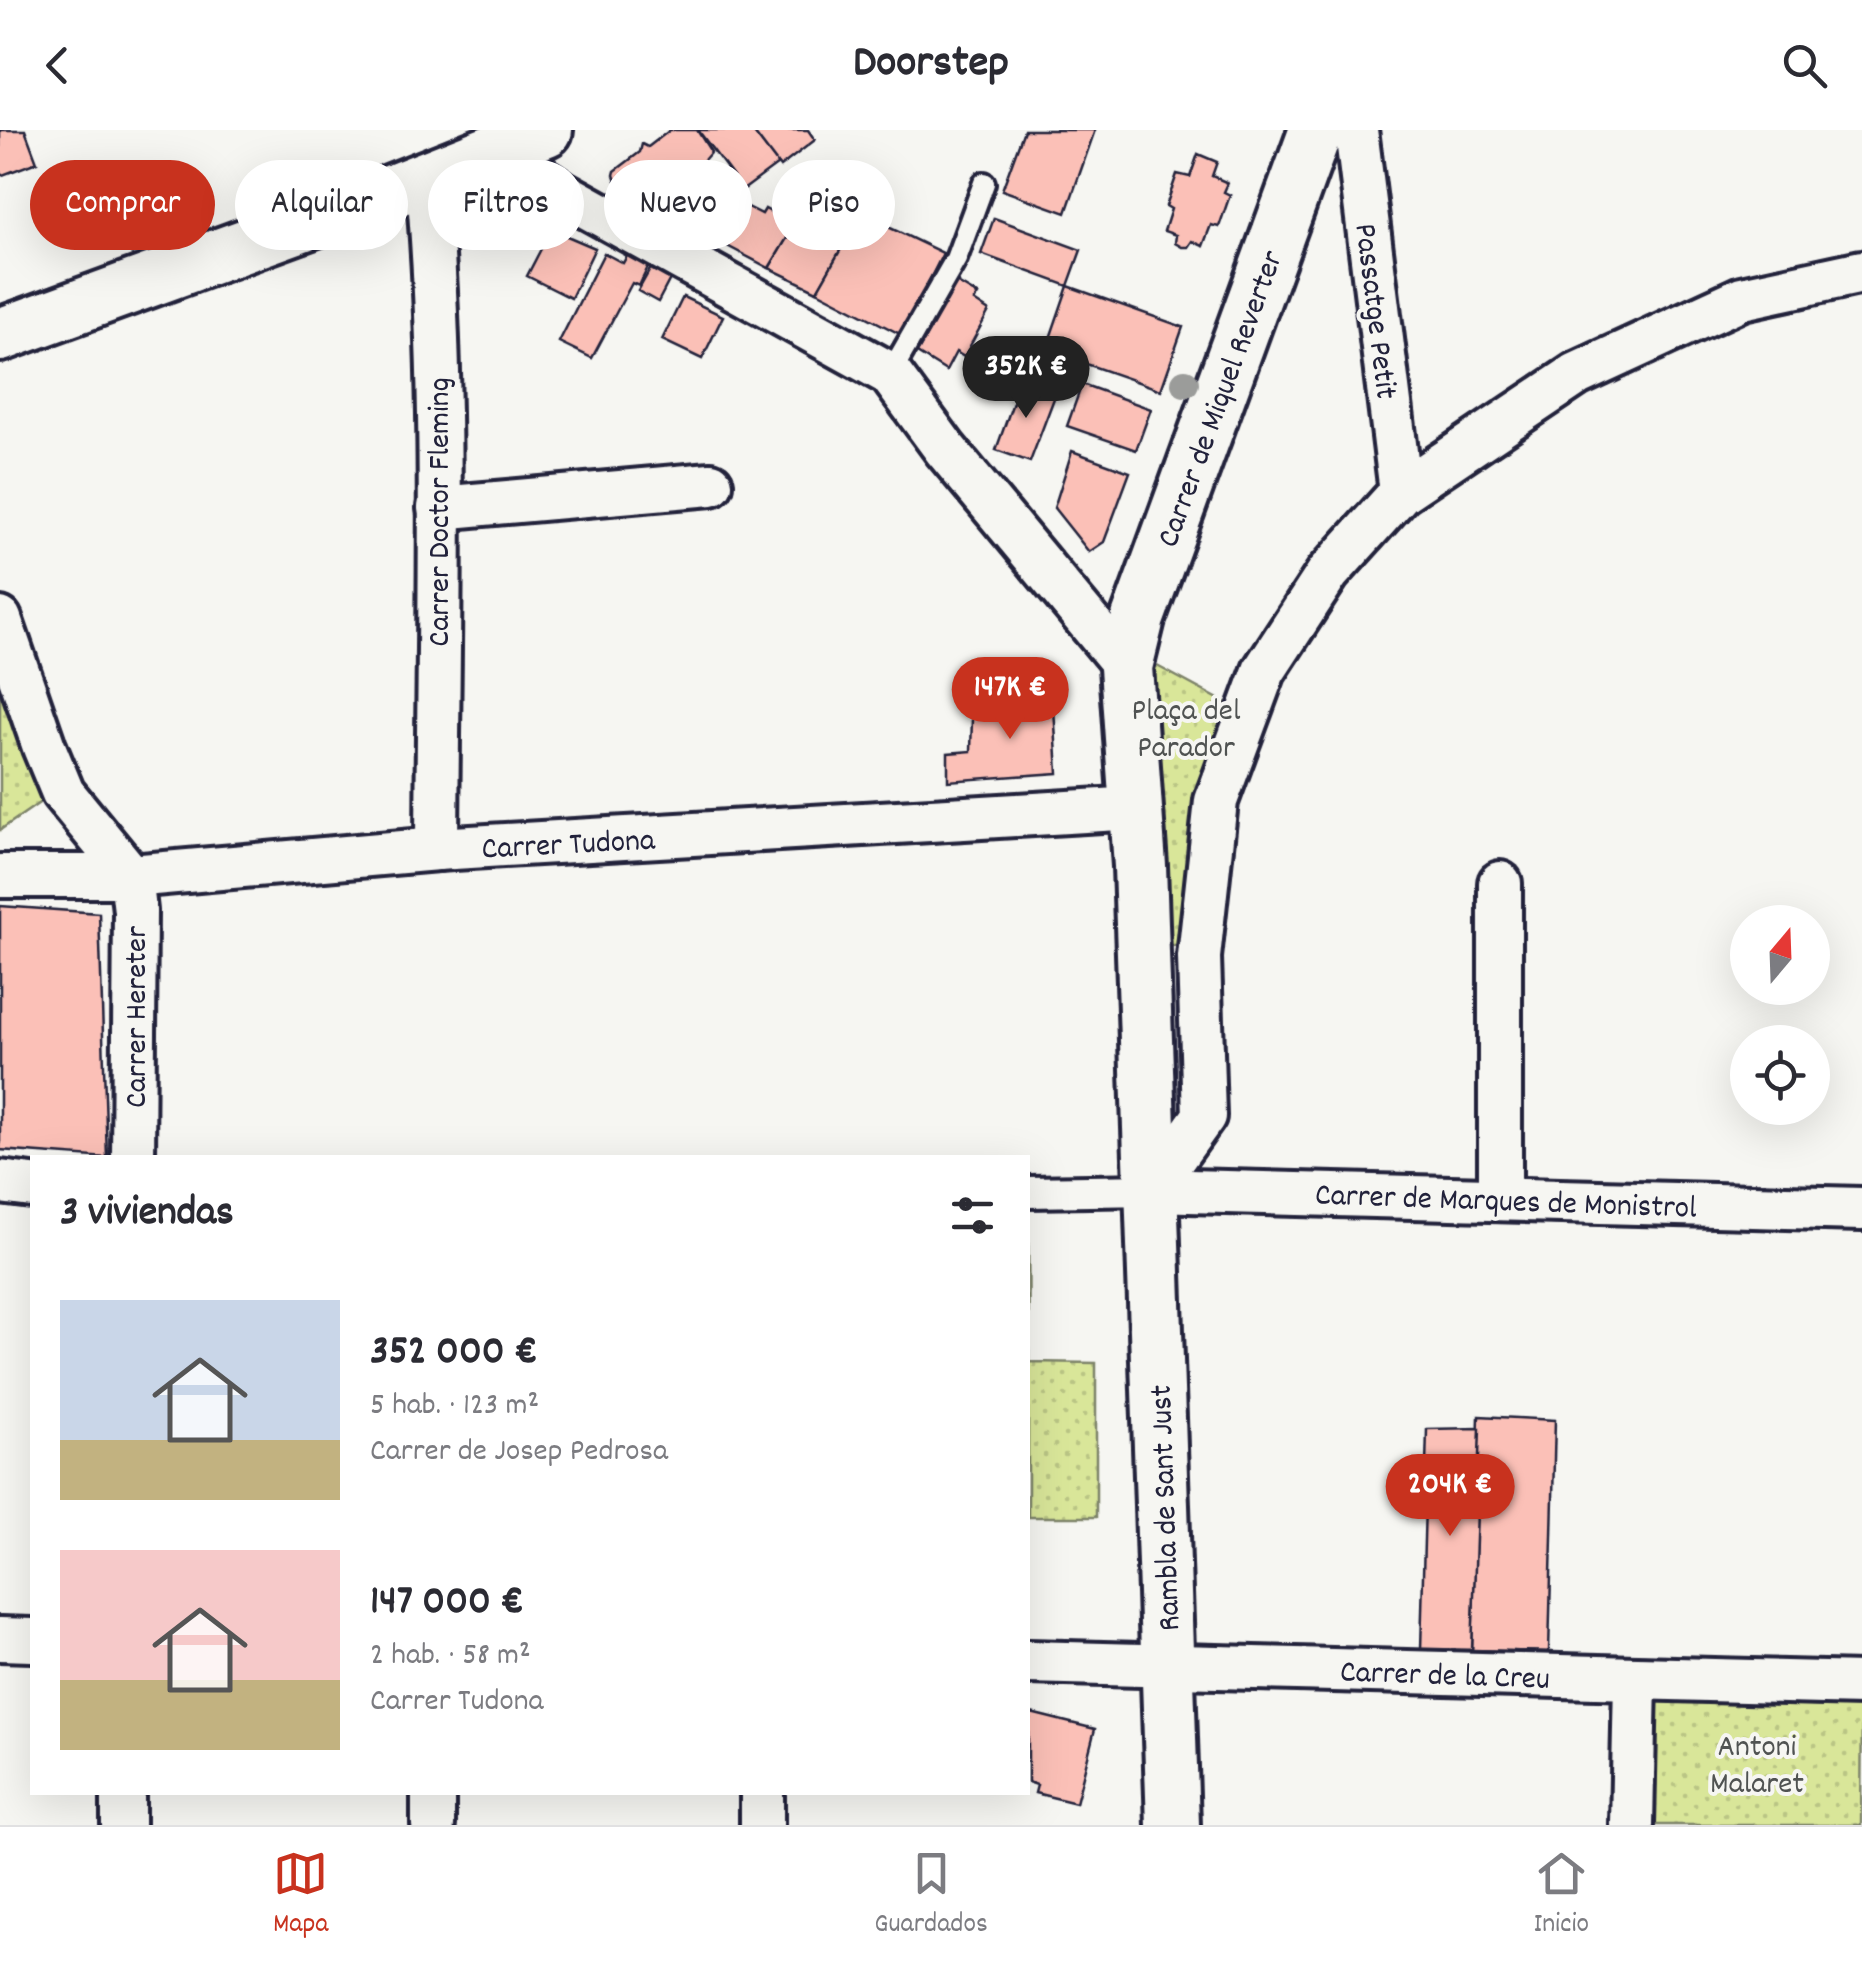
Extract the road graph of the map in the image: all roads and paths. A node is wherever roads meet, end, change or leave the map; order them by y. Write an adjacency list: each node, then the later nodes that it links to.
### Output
1 (546, 130): 4 (street)
2 (1316, 130): 14 (street, Carrer de Miquel Reverter)
3 (1356, 130): 11 (street, Passatge Petit)
4 (496, 150): 5 (street); 9 (street)
5 (427, 174): 8 (street); 12 (street, Carrer Doctor Fleming)
6 (984, 183): 9 (lane)
7 (1862, 272): 11 (street)
8 (0, 335)
9 (890, 374): 14 (street)
10 (711, 484): 12 (street)
11 (1401, 492): 20 (street)
12 (439, 508): 16 (street, Carrer Doctor Fleming)
13 (0, 619): 18 (street)
14 (1126, 667): 15 (street, Carrer de Miquel Reverter)
15 (1136, 808): 16 (street, Carrer Tudona); 21 (street)
16 (436, 849): 18 (street, Carrer Tudona)
17 (0, 876): 18 (street, Carrer Tudona)
18 (131, 876): 22 (street, Carrer Hereter)
19 (1500, 883): 27 (street)
20 (1199, 956): 21 (street); 25 (street)
21 (1144, 983): 25 (street)
22 (134, 1155)
23 (0, 1182): 24 (street)
24 (30, 1186)
25 (1151, 1190): 26 (street); 27 (street, Carrer de Marques de Monistrol); 32 (street, Rambla de Sant Just)
26 (1030, 1192)
27 (1500, 1197): 28 (street, Carrer de Marques de Monistrol)
28 (1862, 1209)
29 (0, 1639): 30 (street)
30 (30, 1640)
31 (1030, 1662): 32 (street, Carrer de la Creu)
32 (1170, 1666): 33 (street, Carrer de la Creu); 41 (street, Rambla de Sant Just)
33 (1635, 1680): 34 (street, Carrer de la Creu); 42 (street)
34 (1862, 1684)
35 (123, 1795): 38 (street)
36 (433, 1795): 39 (street)
37 (762, 1795): 40 (street)
38 (123, 1825)
39 (433, 1825)
40 (762, 1825)
41 (1174, 1825)
42 (1632, 1825)

